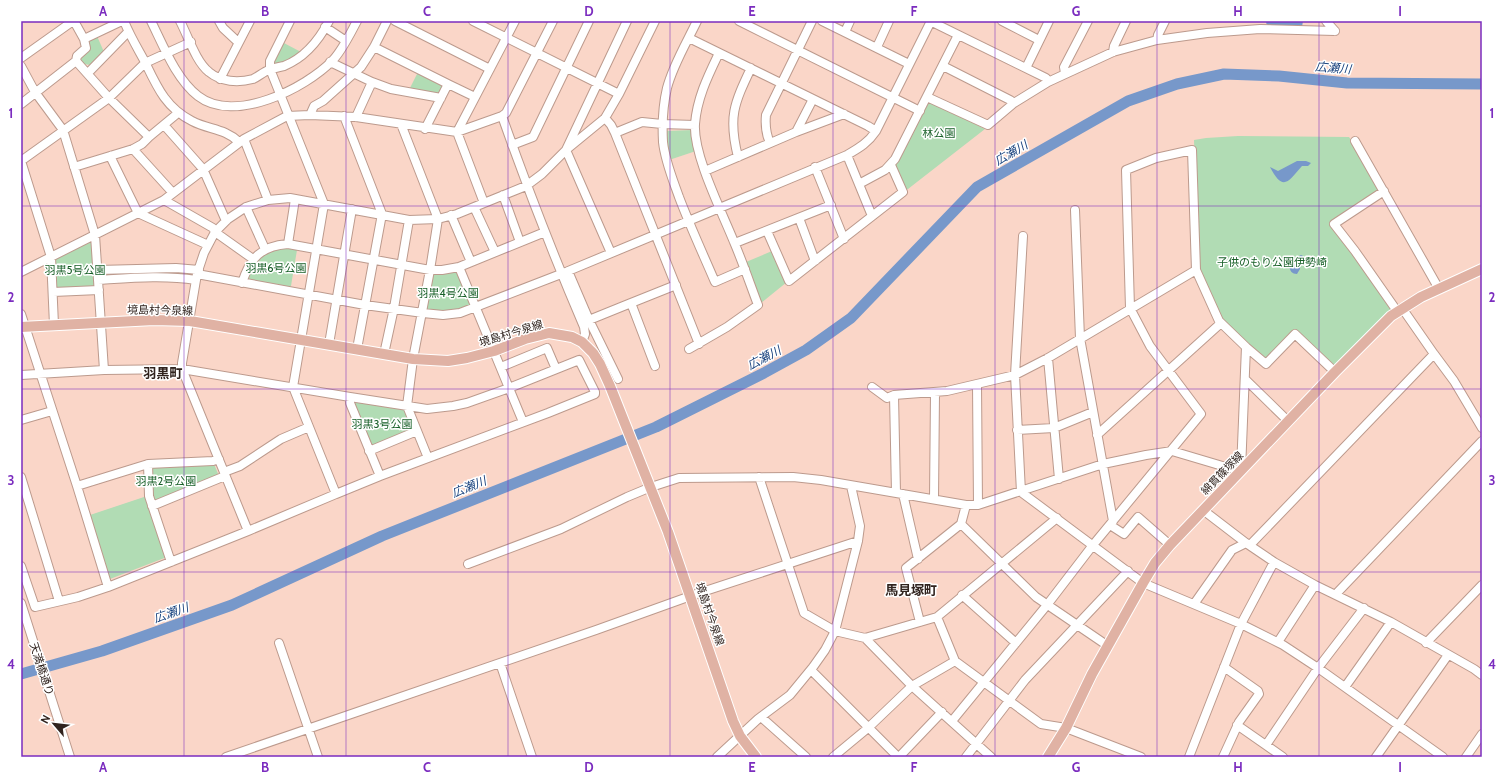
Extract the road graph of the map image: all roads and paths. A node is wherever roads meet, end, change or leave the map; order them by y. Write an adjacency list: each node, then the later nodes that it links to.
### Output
1 (74, 21): 38 (street); 51 (street)
2 (123, 21): 33 (street); 38 (street)
3 (151, 21): 49 (street)
4 (180, 21): 42 (street)
5 (219, 21): 43 (street)
6 (250, 21): 43 (street)
7 (290, 21): 62 (street)
8 (356, 21): 41 (street)
9 (387, 21): 44 (street)
10 (395, 21): 58 (street)
11 (514, 21): 36 (street)
12 (553, 21): 50 (street)
13 (589, 21): 59 (street)
14 (627, 21): 68 (street)
15 (655, 21): 74 (street)
16 (697, 21): 37 (street)
17 (739, 21): 46 (street)
18 (812, 21): 46 (street)
19 (822, 21): 34 (street)
20 (850, 21): 34 (street)
21 (889, 21): 45 (street)
22 (930, 21): 35 (street); 55 (street)
23 (1049, 21): 39 (street)
24 (1088, 21): 64 (street)
25 (1126, 21): 48 (street)
26 (1165, 21): 40 (street)
27 (1265, 21): 32 (street)
28 (1326, 21): 32 (street)
29 (477, 22): 36 (street)
30 (1007, 22): 39 (street)
31 (327, 24): 41 (street); 62 (street)
32 (1260, 29): 40 (street)
33 (128, 32): 54 (street); 63 (street)
34 (845, 32): 45 (street)
35 (958, 35): 57 (street); 61 (street)
36 (506, 38): 50 (street); 58 (street)
37 (689, 38): 47 (street); 93 (street)
38 (84, 39): 52 (street)
39 (1039, 40): 61 (street)
40 (1157, 40): 48 (street)
41 (346, 41): 53 (street)
42 (191, 42): 49 (street); 66 (street)
43 (238, 42): 66 (street)
44 (374, 46): 65 (street); 70 (street)
45 (877, 47): 55 (street)
46 (798, 50): 71 (street); 76 (street)
47 (719, 52): 60 (street); 95 (street)
48 (1113, 52): 64 (street)
49 (167, 53): 54 (street); 73 (street)
50 (537, 53): 59 (street); 89 (street)
51 (21, 58)
52 (76, 61): 63 (street); 72 (street)
53 (330, 62): 65 (street); 73 (street)
54 (145, 63): 78 (street); 84 (street)
55 (910, 64): 76 (street)
56 (21, 66): 72 (street)
57 (942, 66): 77 (street); 81 (street)
58 (490, 68): 75 (street)
59 (567, 68): 68 (street); 106 (street)
60 (751, 68): 71 (street); 111 (street)
61 (1026, 68): 69 (street)
62 (270, 69): 66 (street); 73 (street)
63 (88, 73): 78 (street)
64 (1065, 73): 69 (street)
65 (354, 74): 67 (street); 86 (street)
66 (220, 79)
67 (372, 82): 79 (street); 90 (street)
68 (597, 82): 74 (street); 108 (street)
69 (1048, 82): 81 (street)
70 (448, 84): 75 (street); 79 (street)
71 (782, 84): 80 (street); 105 (street)
72 (35, 92): 82 (street); 97 (street)
73 (279, 94): 87 (street)
74 (619, 94): 91 (street)
75 (476, 97): 99 (street)
76 (894, 97): 83 (street); 98 (street)
77 (927, 97): 81 (street); 83 (street)
78 (109, 98): 97 (street); 102 (street)
79 (440, 98): 96 (street)
80 (813, 98): 85 (street); 100 (street)
81 (1014, 103)
82 (21, 104)
83 (920, 111): 112 (street)
84 (178, 113): 94 (street); 103 (street)
85 (844, 114): 98 (street); 100 (street)
86 (310, 115): 87 (street); 88 (street)
87 (287, 116): 103 (street); 126 (street)
88 (344, 116): 90 (street); 134 (street)
89 (502, 116): 99 (street); 106 (street)
90 (356, 117): 92 (street)
91 (605, 118): 101 (street); 108 (street)
92 (401, 124): 96 (street); 138 (street)
93 (662, 124): 95 (street); 101 (street); 140 (street)
94 (164, 125): 102 (street); 115 (street)
95 (695, 125): 116 (street)
96 (425, 128): 99 (street)
97 (63, 130): 113 (street); 158 (street)
98 (876, 131): 109 (street)
99 (457, 132): 125 (street)
100 (796, 132): 105 (street)
101 (615, 133): 145 (street)
102 (149, 137): 107 (street)
103 (242, 140): 115 (street); 124 (street)
104 (1355, 141): 119 (street)
105 (770, 143): 111 (street)
106 (512, 145): 118 (street)
107 (134, 149): 110 (street); 120 (street)
108 (566, 150): 118 (street); 156 (street)
109 (847, 155): 114 (street); 117 (street)
110 (110, 156): 113 (street); 133 (street)
111 (738, 157): 116 (street)
112 (891, 165): 117 (street); 136 (street)
113 (74, 167): 146 (street)
114 (815, 167): 127 (street); 130 (street)
115 (203, 168): 120 (street); 141 (street)
116 (705, 171): 130 (street)
117 (859, 184): 136 (street)
118 (526, 186): 121 (street); 144 (street)
119 (1384, 191): 176 (street); 186 (street)
120 (172, 192): 123 (street)
121 (503, 195): 125 (street); 149 (street)
122 (295, 199): 124 (street); 126 (street); 151 (street)
123 (164, 200): 133 (street); 143 (street)
124 (268, 200): 128 (street)
125 (484, 203): 129 (street)
126 (324, 204): 131 (street); 154 (street)
127 (831, 204): 137 (street); 148 (street)
128 (246, 207): 141 (street); 153 (street)
129 (474, 207): 135 (street); 155 (street)
130 (720, 207): 140 (street); 150 (street)
131 (352, 209): 134 (street); 157 (street)
132 (1075, 210): 195 (street)
133 (138, 213): 146 (street); 152 (street)
134 (382, 214): 139 (street); 160 (street)
135 (451, 215): 138 (street); 162 (street)
136 (872, 216): 148 (street)
137 (799, 218): 142 (street); 161 (street)
138 (438, 219): 139 (street); 168 (street)
139 (409, 220): 163 (street)
140 (688, 220): 145 (street); 165 (street)
141 (226, 221): 143 (street)
142 (767, 230): 150 (street); 161 (street)
143 (215, 232): 152 (street); 159 (street)
144 (545, 232): 149 (street); 171 (street)
145 (656, 234): 156 (street); 175 (street)
146 (96, 235): 158 (street); 167 (street)
147 (1023, 236): 217 (street)
148 (844, 239): 161 (street)
149 (520, 242): 155 (street)
150 (734, 243): 165 (street)
151 (288, 244): 153 (street); 154 (street)
152 (208, 245): 172 (street)
153 (265, 249): 159 (street)
154 (315, 249): 157 (street); 179 (street)
155 (495, 252): 162 (street)
156 (611, 253): 171 (street)
157 (344, 254): 160 (street); 180 (street)
158 (51, 257): 170 (street); 178 (street)
159 (253, 259): 174 (street)
160 (373, 260): 163 (street); 182 (street)
161 (816, 261)
162 (471, 262): 164 (street)
163 (401, 265): 168 (street); 183 (street)
164 (459, 267): 168 (street); 184 (street)
165 (745, 269): 199 (street)
166 (1482, 269): 176 (main road, 綿貫篠塚線)
167 (98, 270): 172 (street); 173 (street)
168 (430, 270): 187 (street)
169 (1196, 270): 185 (street); 185 (street); 192 (street)
170 (21, 272)
171 (565, 273): 184 (street); 189 (street); 197 (street)
172 (197, 275): 173 (street); 174 (street); 190 (street)
173 (98, 280): 177 (street)
174 (242, 283): 179 (street)
175 (676, 285): 181 (street); 199 (street)
176 (1439, 289): 186 (main road, 綿貫篠塚線)
177 (99, 290): 178 (street); 191 (street)
178 (53, 292): 193 (street)
179 (308, 294): 180 (street); 196 (street)
180 (337, 299): 182 (street); 198 (street)
181 (631, 303): 189 (street); 208 (street)
182 (365, 305): 183 (street); 201 (street)
183 (394, 308): 187 (street); 204 (street)
184 (475, 308): 187 (street); 203 (street)
185 (1130, 308): 195 (street); 213 (street)
186 (1400, 310): 205 (street); 214 (main road, 綿貫篠塚線)
187 (423, 313): 207 (street)
188 (21, 314): 194 (street)
189 (589, 320): 218 (street)
190 (190, 322): 191 (main road, 境島村今泉線); 196 (main road, 境島村今泉線); 210 (street)
191 (100, 323): 193 (main road, 境島村今泉線); 212 (street)
192 (1221, 323): 200 (street); 213 (street)
193 (54, 325): 194 (main road, 境島村今泉線)
194 (23, 327): 215 (street)
195 (1080, 338): 206 (street); 229 (street)
196 (301, 340): 198 (main road, 境島村今泉線); 221 (street)
197 (582, 342): 203 (main road, 境島村今泉線); 252 (main road, 境島村今泉線)
198 (329, 344): 201 (main road, 境島村今泉線)
199 (699, 344): 202 (street)
200 (1246, 347): 214 (street); 219 (street)
201 (357, 349): 204 (main road, 境島村今泉線)
202 (689, 349)
203 (494, 351): 207 (main road, 境島村今泉線); 209 (street)
204 (384, 354): 207 (main road, 境島村今泉線)
205 (1434, 354): 235 (street); 268 (street)
206 (1048, 358): 217 (street); 234 (street)
207 (413, 359): 227 (street)
208 (655, 366)
209 (501, 367): 211 (street); 223 (street)
210 (182, 369): 212 (street); 221 (street); 243 (street)
211 (556, 369): 223 (street); 232 (street)
212 (104, 370): 215 (street)
213 (1168, 370): 238 (street); 241 (street)
214 (1335, 372): 231 (main road, 綿貫篠塚線)
215 (41, 374): 216 (street); 228 (street)
216 (21, 375)
217 (1015, 376): 220 (street); 236 (street)
218 (618, 379)
219 (1244, 379): 231 (street); 246 (street)
220 (977, 384): 224 (street); 260 (street)
221 (293, 387): 226 (street); 233 (street)
222 (872, 387): 225 (street)
223 (509, 388): 227 (street); 232 (street)
224 (935, 393): 225 (street); 258 (street)
225 (894, 394): 256 (street)
226 (350, 397): 227 (street); 240 (street)
227 (407, 406): 237 (street)
228 (52, 411): 230 (street); 253 (street)
229 (1093, 412): 234 (street); 238 (street)
230 (21, 420)
231 (1288, 421): 246 (main road, 綿貫篠塚線)
232 (523, 422): 242 (street)
233 (309, 427): 247 (street); 257 (street)
234 (1054, 428): 236 (street); 251 (street)
235 (1482, 428)
236 (1018, 430): 255 (street)
237 (417, 431): 240 (street); 242 (street)
238 (1097, 435): 245 (street)
239 (1482, 442): 283 (street)
240 (370, 451): 248 (street)
241 (1172, 451): 245 (street); 246 (street); 264 (street)
242 (428, 458): 248 (street)
243 (219, 459): 244 (street); 247 (street)
244 (148, 464): 253 (street); 261 (street)
245 (1103, 464): 251 (street); 264 (street)
246 (1241, 470): 262 (main road, 綿貫篠塚線)
247 (225, 474): 261 (street); 266 (street)
248 (380, 476): 257 (street)
249 (21, 477): 286 (street)
250 (759, 477): 252 (street); 254 (street); 274 (street)
251 (1059, 479): 255 (street)
252 (650, 484): 275 (street); 285 (main road, 境島村今泉線)
253 (77, 486): 282 (street)
254 (851, 486): 256 (street); 267 (street)
255 (1021, 492): 260 (street); 263 (street)
256 (900, 493): 258 (street); 271 (street)
257 (336, 494): 266 (street)
258 (934, 499): 259 (street)
259 (966, 505): 260 (street); 265 (street)
260 (978, 505)
261 (152, 506): 272 (street)
262 (1203, 510): 268 (street); 270 (main road, 綿貫篠塚線)
263 (1057, 518): 269 (street); 276 (street)
264 (1112, 523): 269 (street); 270 (street)
265 (961, 524): 271 (street); 276 (street)
266 (248, 531): 272 (street)
267 (858, 540): 274 (street); 296 (street)
268 (1248, 544): 273 (street); 288 (street)
269 (1093, 545): 278 (street); 289 (street)
270 (1170, 545): 279 (main road, 綿貫篠塚線)
271 (918, 559): 292 (street)
272 (171, 562): 282 (street)
273 (1274, 562): 280 (street); 294 (street)
274 (788, 563): 285 (street); 296 (street)
275 (468, 564)
276 (1001, 564): 284 (street); 289 (street)
277 (21, 566): 286 (street)
278 (1128, 571): 279 (street); 295 (street)
279 (1143, 583): 288 (street); 302 (main road, 綿貫篠塚線)
280 (1316, 585): 283 (street); 298 (street)
281 (1482, 585): 301 (street)
282 (108, 587): 286 (street)
283 (1336, 594): 290 (street)
284 (962, 595): 291 (street); 300 (street)
285 (691, 596): 305 (street); 323 (main road, 境島村今泉線)
286 (59, 601)
287 (21, 603): 326 (street, 天満橋通り)
288 (1194, 604): 294 (street)
289 (1047, 605): 295 (street); 300 (street)
290 (1364, 608): 293 (street); 307 (street)
291 (937, 617): 292 (street); 304 (street)
292 (920, 622): 297 (street)
293 (1391, 622): 301 (street); 312 (street)
294 (1241, 624): 298 (street); 306 (street)
295 (1076, 625): 302 (street); 313 (street)
296 (835, 632): 297 (street); 308 (street)
297 (865, 638): 311 (street)
298 (1278, 642): 307 (street)
299 (279, 643): 321 (street)
300 (1016, 643): 310 (street)
301 (1426, 643): 303 (street)
302 (1108, 646): 320 (main road, 綿貫篠塚線)
303 (1448, 655): 309 (street); 318 (street)
304 (955, 661): 310 (street); 311 (street)
305 (500, 663): 321 (street); 329 (street)
306 (1224, 667): 317 (street); 339 (street)
307 (1318, 668): 312 (street); 325 (street)
308 (811, 670): 315 (street); 319 (street)
309 (1482, 675)
310 (984, 682): 313 (street); 316 (street)
311 (912, 686): 314 (street); 319 (street)
312 (1345, 687): 318 (street)
313 (1010, 701): 320 (street); 324 (street)
314 (942, 712): 316 (street); 334 (street)
315 (761, 717): 323 (street); 332 (street)
316 (952, 721): 324 (street)
317 (1237, 725): 325 (street); 340 (street)
318 (1399, 725): 342 (street); 343 (street)
319 (868, 728): 333 (street); 334 (street)
320 (1066, 728): 337 (main road, 綿貫篠塚線); 338 (street)
321 (308, 729): 327 (street); 328 (street)
322 (1482, 734): 344 (street)
323 (740, 736): 330 (street); 331 (main road, 境島村今泉線)
324 (977, 744): 335 (street); 336 (street)
325 (1266, 745): 341 (street)
326 (70, 757)
327 (226, 757)
328 (318, 757)
329 (532, 757)
330 (717, 757)
331 (756, 757)
332 (806, 757)
333 (833, 757)
334 (898, 757)
335 (966, 757)
336 (992, 757)
337 (1048, 757)
338 (1141, 757)
339 (1189, 757)
340 (1223, 757)
341 (1283, 757)
342 (1376, 757)
343 (1443, 757)
344 (1466, 757)

